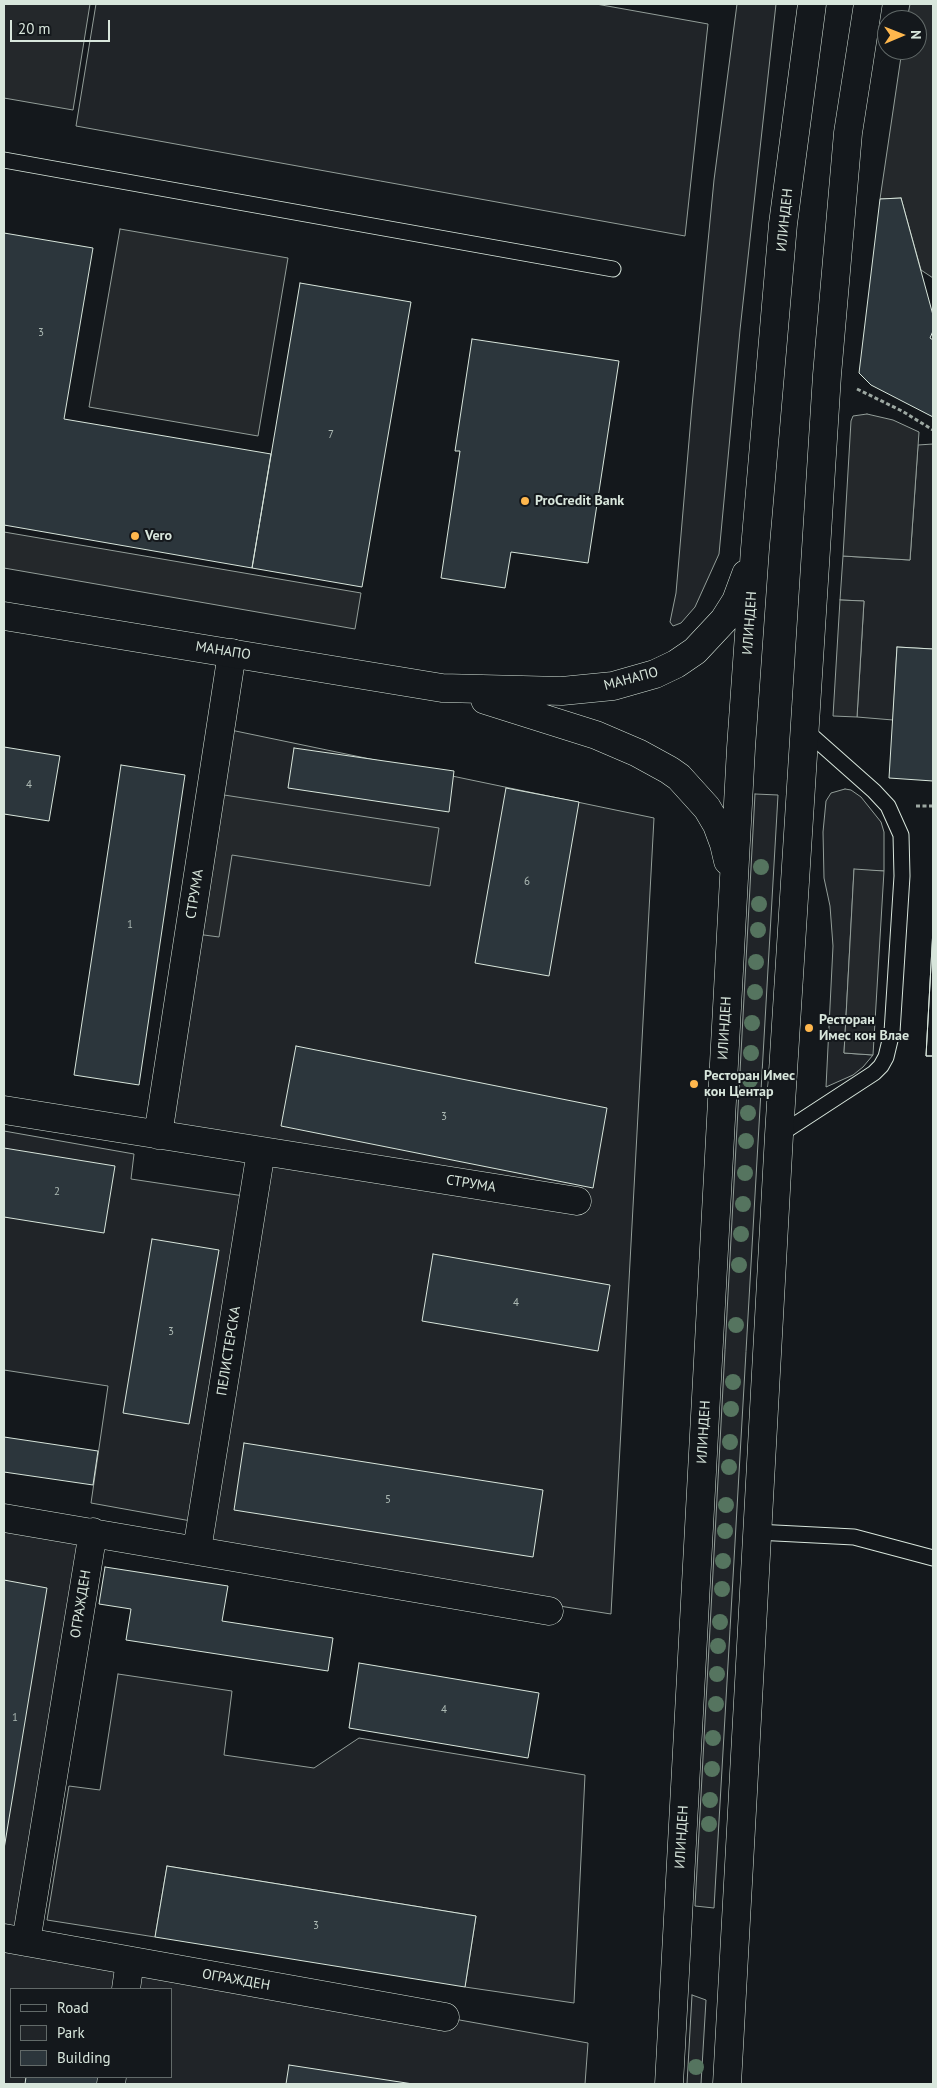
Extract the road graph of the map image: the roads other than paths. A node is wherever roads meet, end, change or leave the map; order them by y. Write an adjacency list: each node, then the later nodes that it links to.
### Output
1 (812, 4): 5 (street, ИЛИНДЕН)
2 (868, 4): 9 (street)
3 (4, 160): 4 (lane)
4 (613, 269)
5 (755, 549): 8 (street, МАНАПО); 10 (street, ИЛИНДЕН)
6 (4, 616): 7 (street, МАНАПО)
7 (232, 653): 8 (street, МАНАПО); 12 (street, СТРУМА)
8 (442, 688): 10 (street, МАНАПО)
9 (804, 728): 13 (street); 13 (lane)
10 (732, 887): 26 (street, ИЛИНДЕН)
11 (4, 1110): 12 (street, СТРУМА)
12 (158, 1135): 14 (street, СТРУМА)
13 (779, 1136): 18 (street)
14 (261, 1151): 15 (street, СТРУМА); 19 (street, ПЕЛИСТЕРСКА)
15 (577, 1201)
16 (4, 1518): 17 (street)
17 (93, 1532): 19 (street); 22 (street, ОГРАЖДЕН)
18 (756, 1532): 20 (lane); 27 (street)
19 (197, 1550): 21 (street)
20 (933, 1558)
21 (549, 1611)
22 (15, 1940): 23 (street, ОГРАЖДЕН)
23 (130, 1961): 24 (street); 25 (street, ОГРАЖДЕН)
24 (126, 1988)
25 (445, 2017)
26 (669, 2084)
27 (727, 2084)

